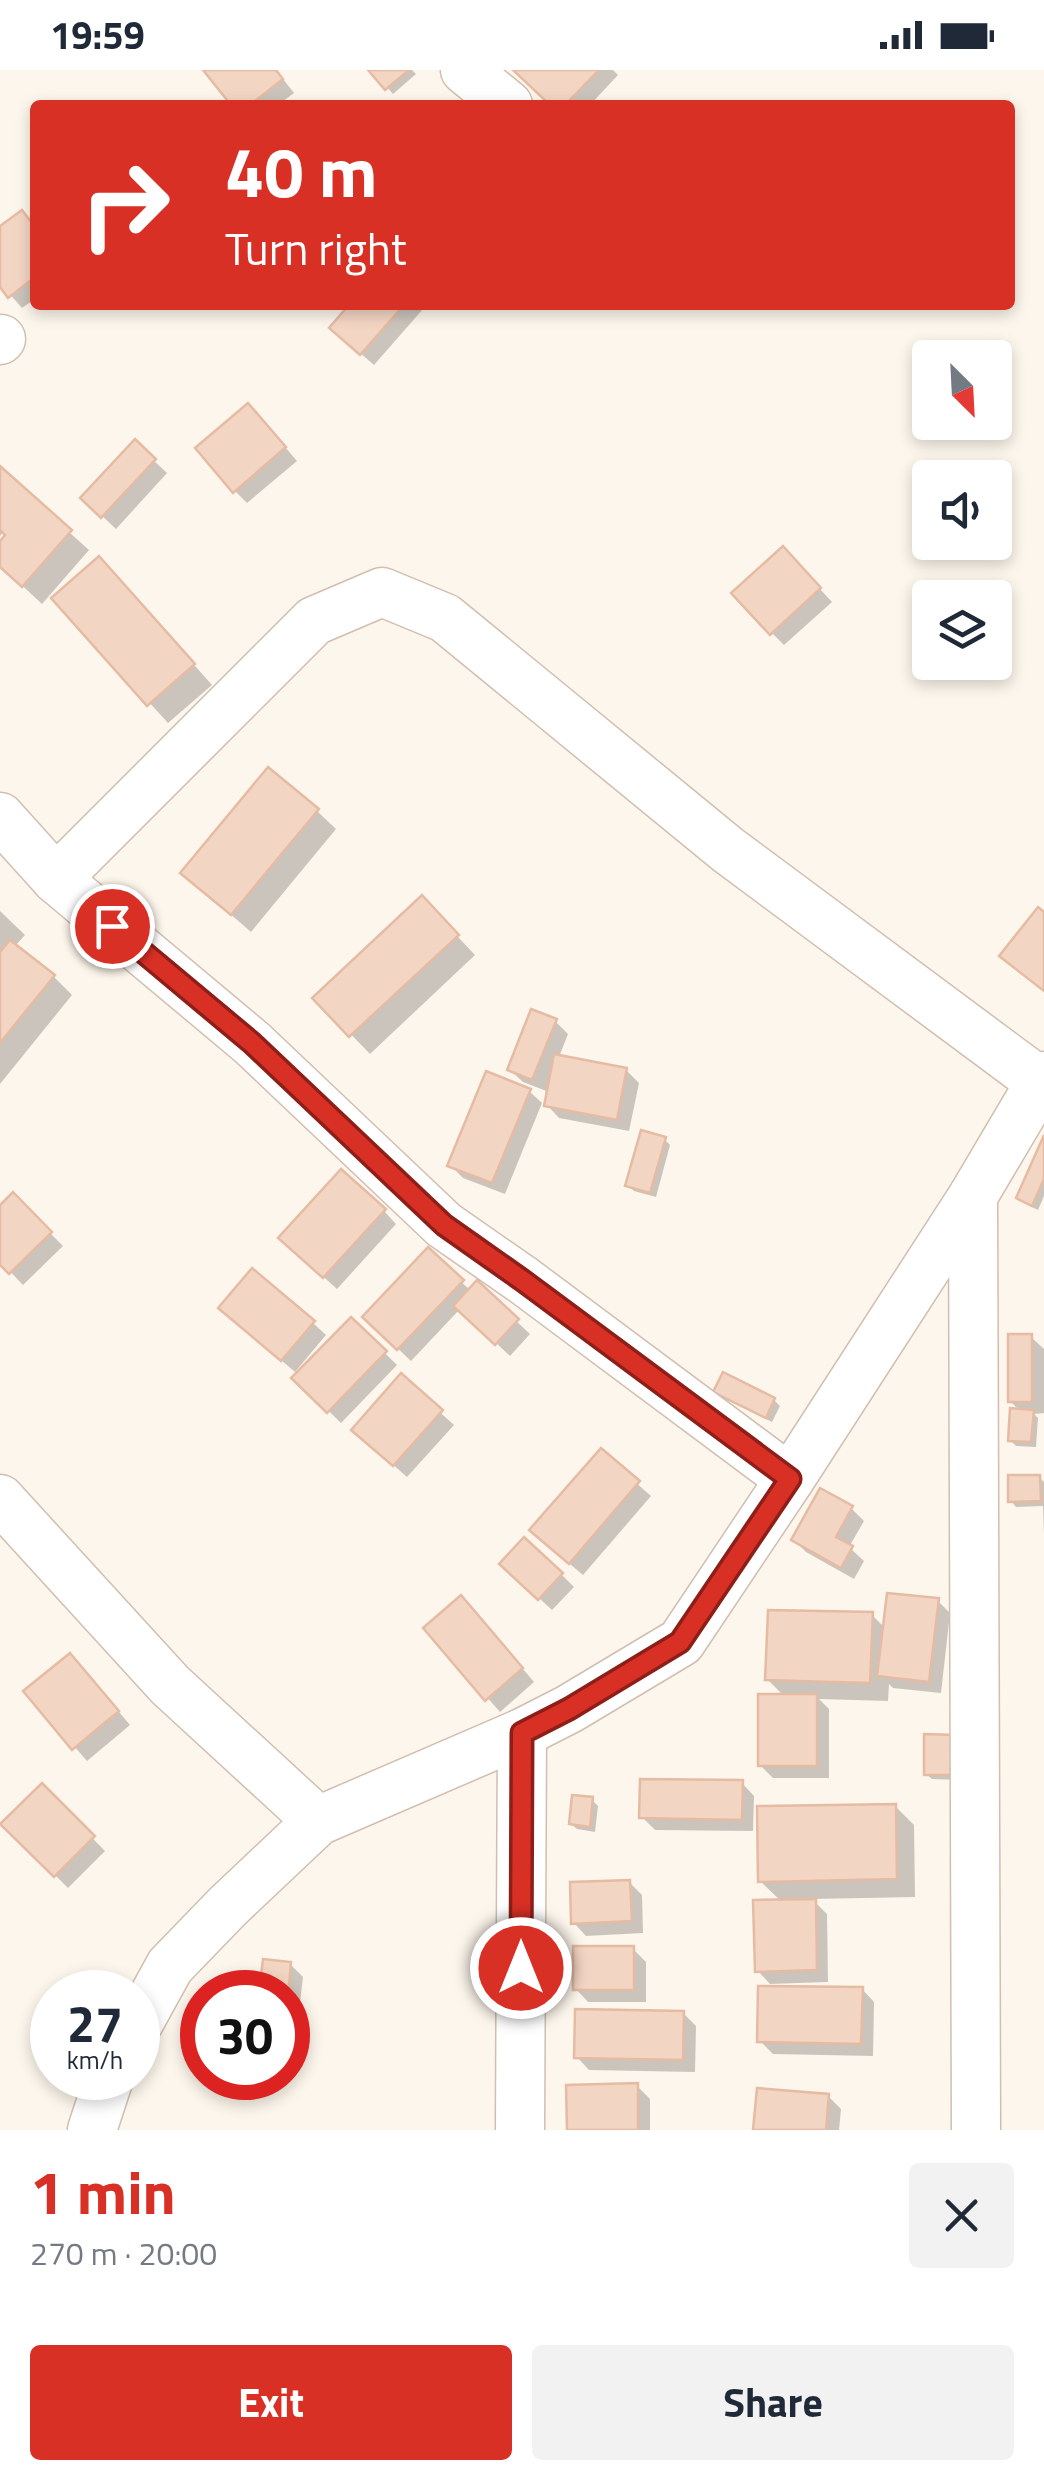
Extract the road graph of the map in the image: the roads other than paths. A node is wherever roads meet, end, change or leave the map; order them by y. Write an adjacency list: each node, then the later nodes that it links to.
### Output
1 (465, 70): 2 (street)
2 (502, 100)
3 (0, 817): 4 (street)
4 (56, 879): 5 (street); 7 (street)
5 (1042, 1078): 6 (street)
6 (973, 1196): 7 (street); 15 (street)
7 (790, 1479): 9 (street)
8 (0, 1499): 10 (street)
9 (522, 1733): 10 (street); 14 (street)
10 (318, 1821): 11 (street)
11 (160, 1984)
12 (102, 2100): 13 (street)
13 (92, 2130)
14 (520, 2130)
15 (976, 2130)

